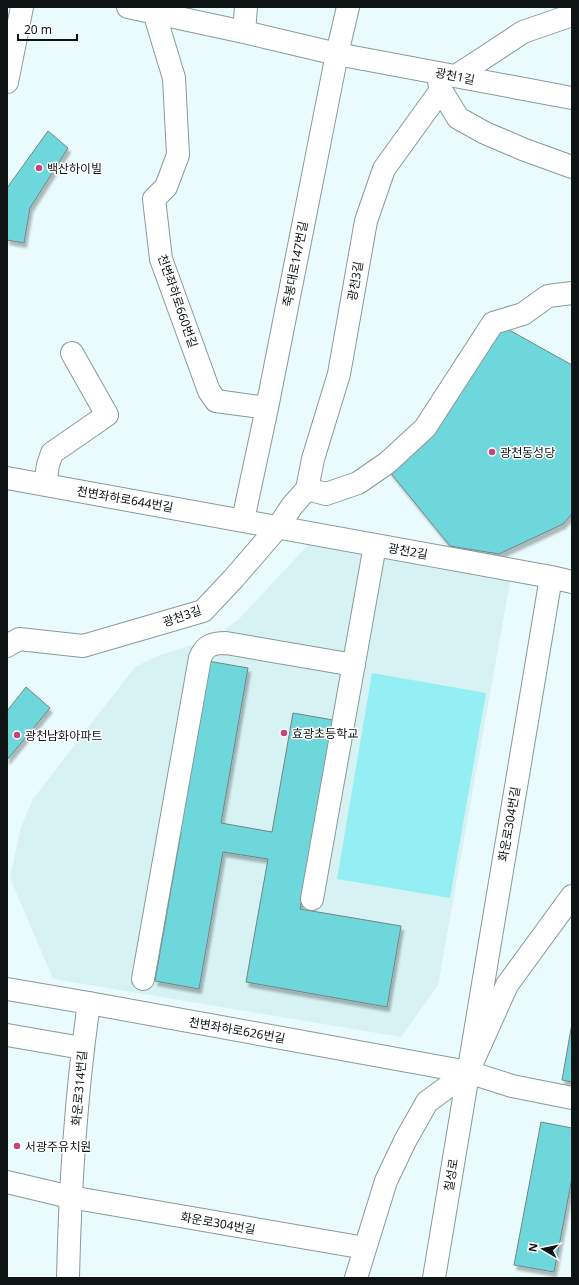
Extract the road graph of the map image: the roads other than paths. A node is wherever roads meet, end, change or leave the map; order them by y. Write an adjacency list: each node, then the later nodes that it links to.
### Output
1 (22, 7): 10 (street)
2 (128, 7): 5 (street)
3 (246, 7): 7 (street)
4 (348, 7): 8 (street, 죽봉대로147번길)
5 (154, 12): 7 (street); 15 (street, 천변좌하로660번길)
6 (572, 14): 9 (street)
7 (244, 32): 8 (street)
8 (337, 54): 9 (street, 광천1길); 15 (street, 죽봉대로147번길)
9 (445, 79): 11 (street, 광천1길); 12 (street); 18 (street, 광천3길)
10 (7, 82)
11 (572, 98)
12 (572, 167)
13 (572, 293): 18 (street)
14 (72, 354): 17 (street)
15 (267, 408): 19 (street, 죽봉대로147번길)
16 (7, 478): 17 (street, 천변좌하로644번길)
17 (45, 484): 19 (street, 천변좌하로644번길)
18 (307, 489): 20 (street, 광천3길)
19 (243, 520): 20 (street, 광천2길)
20 (278, 527): 21 (street, 광천2길); 24 (street, 광천3길)
21 (375, 545): 22 (street, 광천2길); 25 (street)
22 (550, 577): 23 (street, 광천2길); 33 (street, 화운로304번길)
23 (572, 582)
24 (7, 646)
25 (354, 665): 27 (street); 28 (street)
26 (572, 896): 33 (street)
27 (312, 899)
28 (143, 978)
29 (7, 989): 30 (street, 천변좌하로626번길)
30 (89, 1003): 32 (street, 화운로314번길); 33 (street, 천변좌하로626번길)
31 (7, 1035): 32 (street)
32 (82, 1048): 36 (street, 화운로314번길)
33 (468, 1072): 34 (street, 천변좌하로626번길); 37 (street); 40 (street, 칠성로)
34 (572, 1098)
35 (7, 1182): 36 (street)
36 (70, 1197): 37 (street, 화운로304번길); 38 (street, 화운로314번길)
37 (366, 1248): 39 (street)
38 (68, 1278)
39 (356, 1278)
40 (434, 1278)

